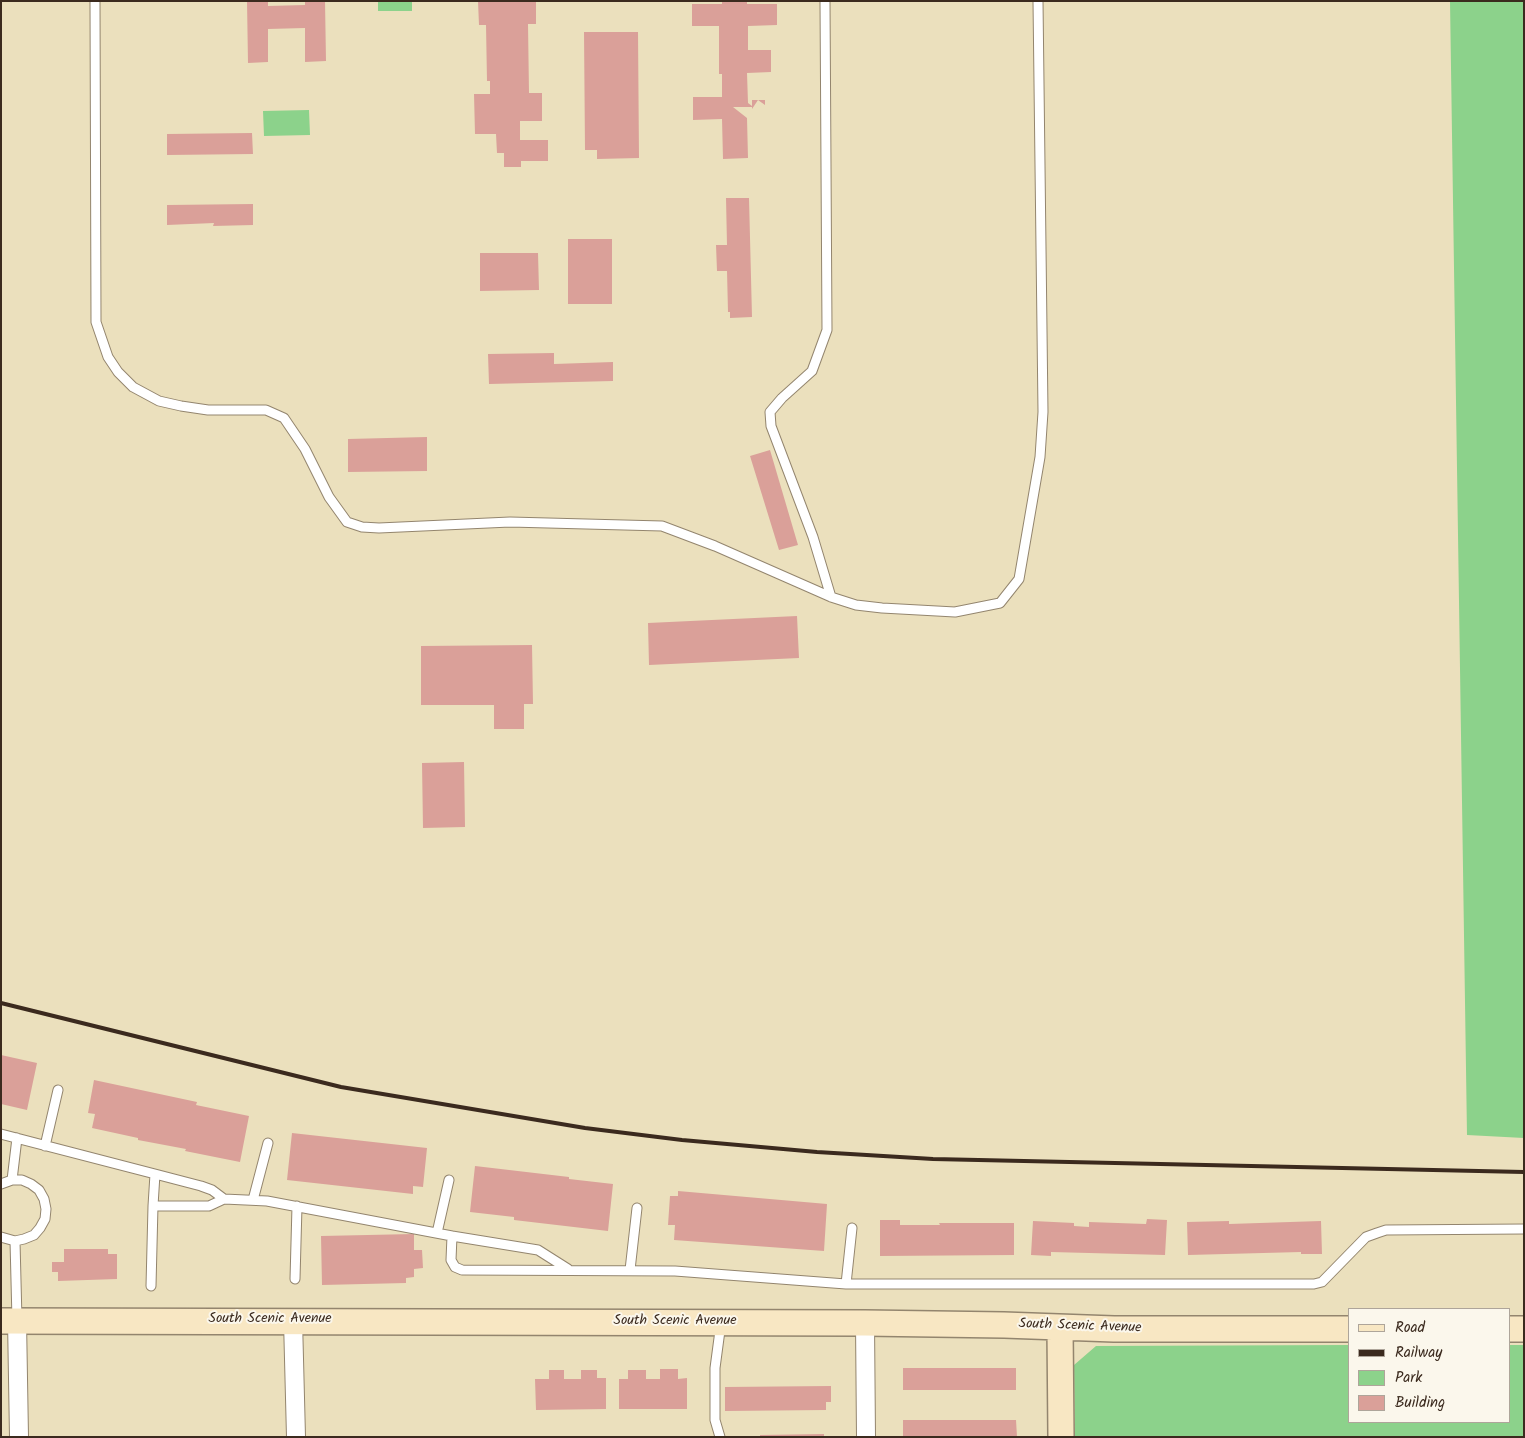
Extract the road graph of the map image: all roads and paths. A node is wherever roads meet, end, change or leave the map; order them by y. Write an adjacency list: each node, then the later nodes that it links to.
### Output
1 (95, 1): 4 (lane)
2 (825, 1): 4 (lane)
3 (1038, 1): 4 (lane)
4 (831, 597)
5 (58, 1090): 9 (lane)
6 (1, 1134): 7 (lane)
7 (17, 1138): 9 (lane); 11 (lane)
8 (268, 1143): 15 (lane)
9 (45, 1146): 10 (lane)
10 (155, 1174): 14 (lane); 16 (lane)
11 (12, 1180): 13 (lane); 24 (lane)
12 (449, 1180): 21 (lane)
13 (1, 1184)
14 (224, 1199): 15 (lane); 16 (lane)
15 (253, 1200): 17 (lane)
16 (153, 1206): 29 (lane)
17 (297, 1206): 21 (lane); 27 (lane)
18 (637, 1208): 26 (lane)
19 (852, 1228): 28 (lane)
20 (1524, 1229): 28 (lane)
21 (437, 1233): 23 (lane)
22 (1, 1236): 24 (lane)
23 (452, 1236): 25 (lane); 25 (lane)
24 (15, 1241): 30 (lane)
25 (568, 1270): 26 (lane)
26 (630, 1270): 28 (lane)
27 (295, 1279)
28 (846, 1284)
29 (150, 1286)
30 (9, 1320): 31 (main road, South Scenic Avenue); 38 (street)
31 (294, 1320): 32 (main road, South Scenic Avenue); 39 (street)
32 (721, 1322): 33 (main road, South Scenic Avenue); 40 (lane)
33 (865, 1323): 34 (main road, South Scenic Avenue); 41 (street)
34 (1060, 1328): 35 (main road, South Scenic Avenue); 42 (main road)
35 (1348, 1329)
36 (1510, 1329): 37 (main road)
37 (1524, 1329)
38 (20, 1437)
39 (296, 1437)
40 (720, 1437)
41 (866, 1437)
42 (1061, 1437)

